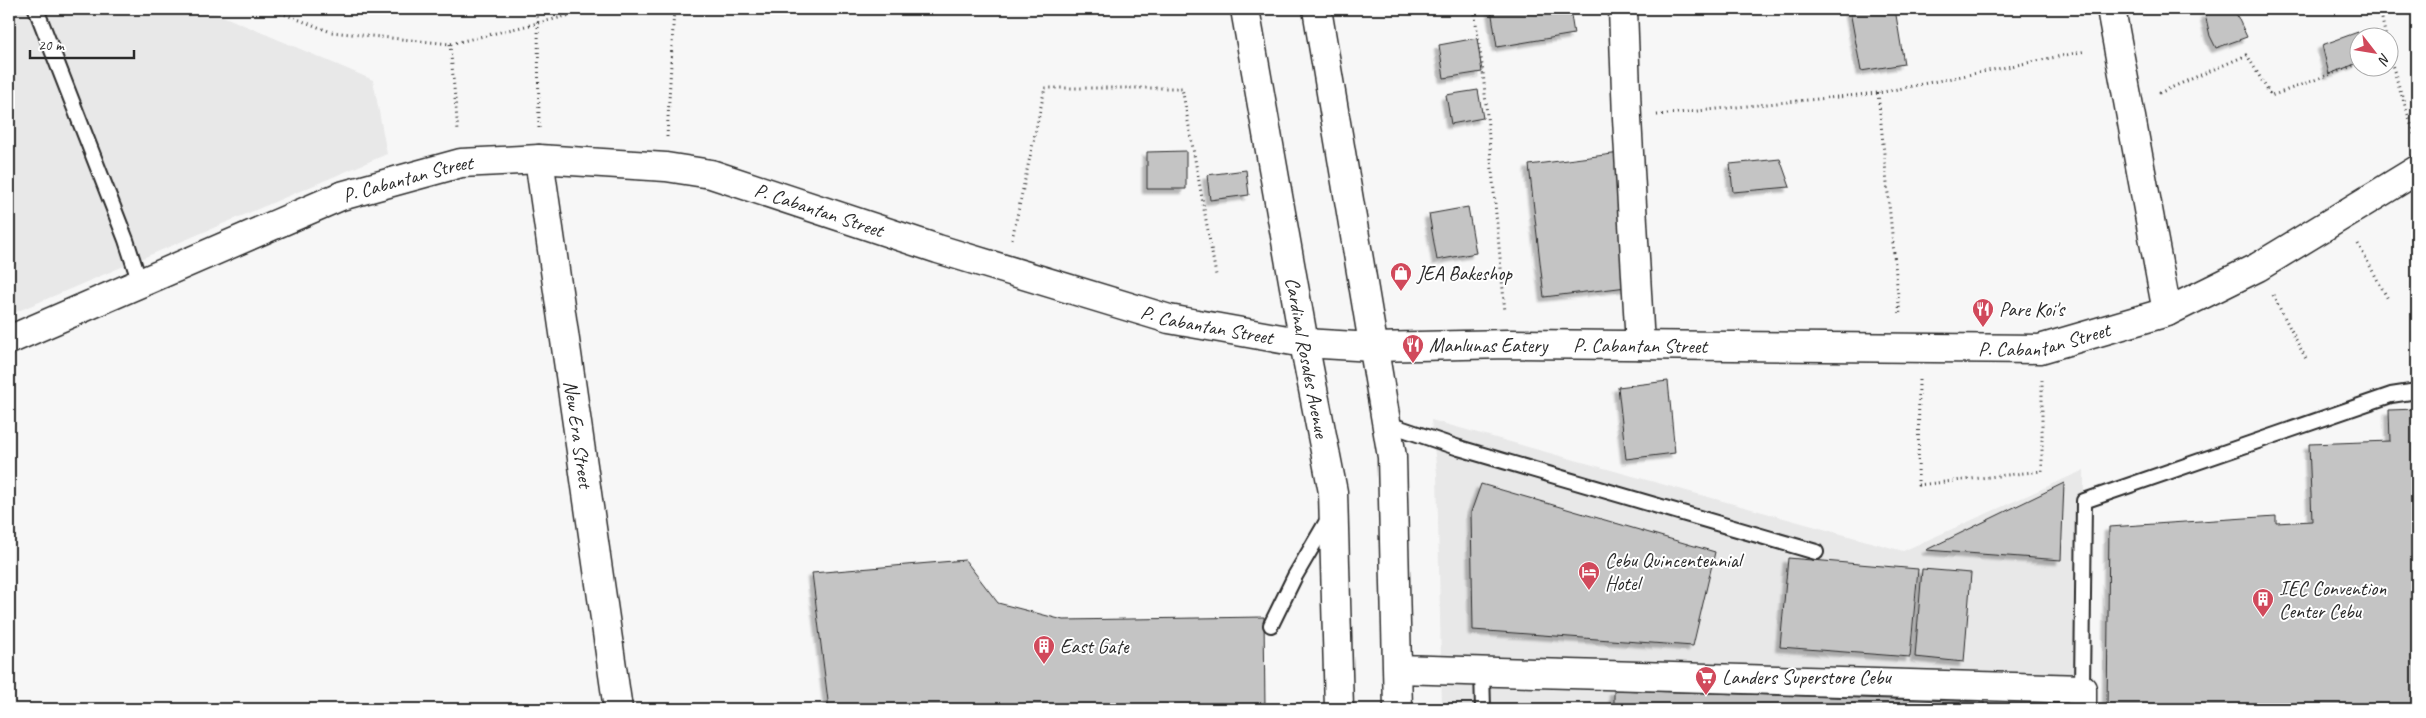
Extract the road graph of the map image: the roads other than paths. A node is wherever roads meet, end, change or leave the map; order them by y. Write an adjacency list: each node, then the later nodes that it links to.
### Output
1 (36, 9): 8 (lane)
2 (1245, 9): 11 (street, Cardinal Rosales Avenue)
3 (1317, 9): 13 (street)
4 (1623, 9): 12 (street)
5 (2110, 9): 9 (street)
6 (539, 159): 8 (street, P. Cabantan Street); 11 (street, P. Cabantan Street); 22 (street, New Era Street)
7 (2417, 170): 9 (street, P. Cabantan Street)
8 (140, 283): 10 (street, P. Cabantan Street)
9 (2167, 312): 12 (street, P. Cabantan Street)
10 (9, 340)
11 (1304, 343): 13 (street, P. Cabantan Street); 16 (street, Cardinal Rosales Avenue)
12 (1640, 345): 13 (street, P. Cabantan Street)
13 (1373, 347): 15 (street)
14 (2417, 391): 21 (lane)
15 (1388, 424): 17 (lane); 19 (street)
16 (1333, 509): 18 (lane); 23 (street, Cardinal Rosales Avenue)
17 (1816, 552)
18 (1271, 625)
19 (1398, 669): 20 (street); 24 (street)
20 (1482, 671): 21 (street); 25 (lane)
21 (2082, 699)
22 (618, 709)
23 (1339, 709)
24 (1398, 709)
25 (1483, 709)

